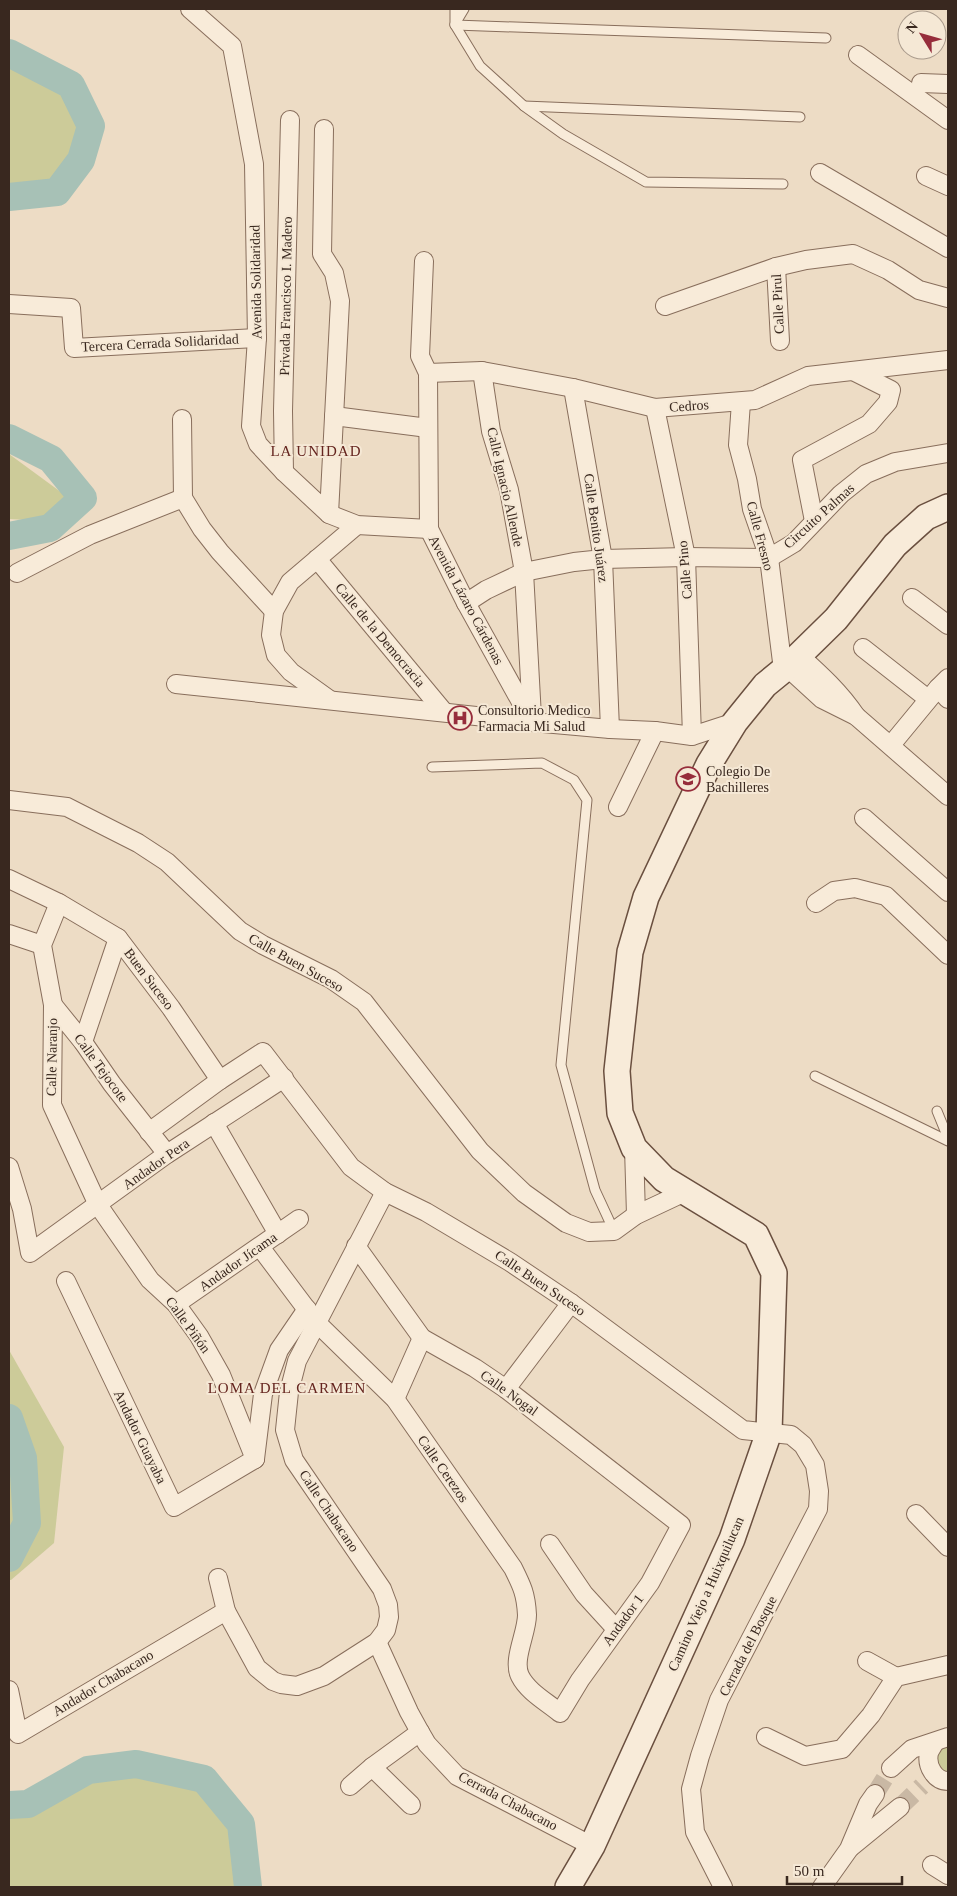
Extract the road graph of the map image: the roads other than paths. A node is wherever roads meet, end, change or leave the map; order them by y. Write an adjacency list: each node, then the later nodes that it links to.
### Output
1 (190, 9): 24 (street, Avenida Solidaridad)
2 (455, 9): 4 (lane)
3 (464, 9): 4 (lane)
4 (455, 25): 5 (lane); 9 (lane)
5 (826, 38)
6 (858, 55): 12 (street)
7 (921, 83): 8 (street)
8 (948, 84)
9 (524, 106): 10 (lane); 16 (lane)
10 (800, 117)
11 (290, 120): 37 (street, Privada Francisco I. Madero)
12 (948, 120)
13 (324, 129): 33 (street)
14 (820, 173): 18 (street)
15 (926, 176): 17 (street)
16 (783, 184)
17 (948, 186)
18 (948, 248)
19 (424, 262): 29 (street, Avenida Lázaro Cárdenas)
20 (776, 267): 21 (street); 23 (street); 25 (street, Calle Pirul)
21 (948, 298)
22 (9, 304): 24 (street, Tercera Cerrada Solidaridad)
23 (665, 306)
24 (257, 338): 37 (street, Avenida Solidaridad)
25 (780, 341)
26 (948, 360): 28 (street, Cedros)
27 (482, 371): 29 (street, Cedros); 30 (street, Cedros); 48 (street, Calle Ignacio Allende)
28 (853, 371): 31 (street, Cedros); 41 (street)
29 (428, 373): 35 (street, Avenida Lázaro Cárdenas)
30 (573, 388): 32 (street, Cedros); 47 (street, Calle Benito Juárez)
31 (741, 402): 32 (street, Cedros); 45 (street, Calle Fresno)
32 (655, 408): 44 (street, Calle Pino)
33 (334, 416): 35 (street); 40 (street)
34 (182, 419): 38 (street)
35 (428, 428): 43 (street, Avenida Lázaro Cárdenas)
36 (948, 453): 41 (street, Circuito Palmas)
37 (284, 472): 40 (street, Avenida Solidaridad)
38 (183, 498): 49 (street); 52 (street)
39 (948, 507): 55 (main road, Camino Viejo a Huixquilucan)
40 (329, 514): 42 (street, Avenida Solidaridad)
41 (814, 522): 45 (street, Circuito Palmas)
42 (358, 526): 43 (street, Avenida Solidaridad); 46 (street)
43 (429, 529): 51 (street, Avenida Lázaro Cárdenas)
44 (686, 557): 45 (street, Circuito Palmas); 47 (street, Circuito Palmas); 64 (street, Calle Pino)
45 (768, 558): 55 (street, Calle Fresno)
46 (318, 559): 52 (street); 59 (street, Calle de la Democracia)
47 (603, 559): 48 (street, Circuito Palmas); 62 (street, Calle Benito Juárez)
48 (524, 572): 51 (street, Circuito Palmas); 60 (street, Calle Ignacio Allende)
49 (17, 573)
50 (912, 598): 53 (street)
51 (466, 603): 60 (street, Avenida Lázaro Cárdenas)
52 (274, 611): 58 (street)
53 (948, 625)
54 (863, 648): 57 (street)
55 (789, 664): 61 (main road, Camino Viejo a Huixquilucan); 65 (street)
56 (176, 684): 58 (street)
57 (941, 691): 65 (street)
58 (330, 700): 59 (street)
59 (444, 712): 60 (street)
60 (532, 722): 62 (street)
61 (735, 722): 64 (street); 88 (main road, Camino Viejo a Huixquilucan)
62 (610, 729): 63 (street)
63 (656, 731): 64 (street); 69 (street)
64 (692, 736)
65 (891, 745): 67 (street)
66 (432, 767): 96 (lane)
67 (948, 796)
68 (10, 800): 96 (street, Calle Buen Suceso)
69 (618, 807)
70 (864, 818): 72 (street)
71 (9, 879): 73 (street, Buen Suceso)
72 (948, 892)
73 (59, 903): 76 (street, Buen Suceso); 77 (street)
74 (816, 903): 78 (street)
75 (9, 934): 77 (street)
76 (118, 938): 80 (street); 83 (street, Buen Suceso)
77 (42, 945): 79 (street, Calle Naranjo)
78 (948, 955)
79 (53, 1005): 80 (street, Calle Tejocote); 93 (street, Calle Naranjo)
80 (83, 1042): 86 (street, Calle Tejocote)
81 (815, 1076): 87 (lane)
82 (284, 1078): 83 (street, Calle Buen Suceso); 85 (street, Andador Pera); 91 (street, Calle Buen Suceso)
83 (220, 1080): 86 (street)
84 (937, 1111): 87 (lane)
85 (214, 1123): 89 (street, Andador Pera); 97 (street)
86 (149, 1132): 89 (street, Calle Tejocote)
87 (948, 1139)
88 (634, 1148): 92 (main road, Camino Viejo a Huixquilucan); 94 (street)
89 (167, 1154): 93 (street, Andador Pera)
90 (9, 1167): 93 (street, Andador Pera)
91 (385, 1192): 99 (street, Calle Chabacano); 101 (street, Calle Buen Suceso)
92 (685, 1192): 94 (street); 107 (main road, Camino Viejo a Huixquilucan)
93 (98, 1205): 102 (street, Calle Piñón)
94 (636, 1215): 96 (street)
95 (299, 1219): 97 (street, Andador Jícama)
96 (614, 1231)
97 (278, 1234): 98 (street, Andador Jícama)
98 (260, 1246): 102 (street, Andador Jícama); 103 (street, Calle Cerezos)
99 (356, 1246): 103 (street, Calle Chabacano); 104 (street, Calle Nogal)
100 (66, 1281): 108 (street, Andador Guayaba)
101 (571, 1303): 105 (street); 107 (street, Calle Buen Suceso)
102 (176, 1304): 108 (street, Calle Piñón)
103 (312, 1316): 106 (street, Calle Cerezos); 108 (street); 116 (street, Calle Chabacano)
104 (422, 1338): 105 (street, Calle Nogal); 106 (street)
105 (506, 1389): 110 (street, Calle Nogal)
106 (395, 1399): 121 (street, Calle Cerezos)
107 (769, 1432): 132 (main road, Camino Viejo a Huixquilucan); 137 (street, Cerrada del Bosque)
108 (255, 1459)
109 (916, 1514): 112 (street)
110 (681, 1525): 115 (street, Andador 1)
111 (550, 1544): 115 (street)
112 (948, 1547)
113 (218, 1578): 114 (street, Calle Chabacano)
114 (226, 1611): 116 (street, Calle Chabacano); 120 (street, Andador Chabacano)
115 (616, 1629): 121 (street, Andador 1)
116 (377, 1642): 122 (street, Cerrada Chabacano)
117 (867, 1661): 119 (street)
118 (948, 1665): 119 (street)
119 (896, 1678): 123 (street)
120 (9, 1690)
121 (560, 1713)
122 (420, 1732): 125 (street); 132 (street, Cerrada Chabacano)
123 (766, 1737)
124 (942, 1740): 126 (street); 127 (street)
125 (372, 1767): 128 (street); 130 (street)
126 (892, 1768)
127 (939, 1781)
128 (350, 1786)
129 (875, 1794): 133 (street)
130 (411, 1805)
131 (900, 1807): 133 (street)
132 (592, 1846): 136 (main road, Camino Viejo a Huixquilucan)
133 (849, 1849): 138 (street)
134 (932, 1865): 135 (street)
135 (948, 1874)
136 (568, 1887)
137 (723, 1887)
138 (822, 1887)

